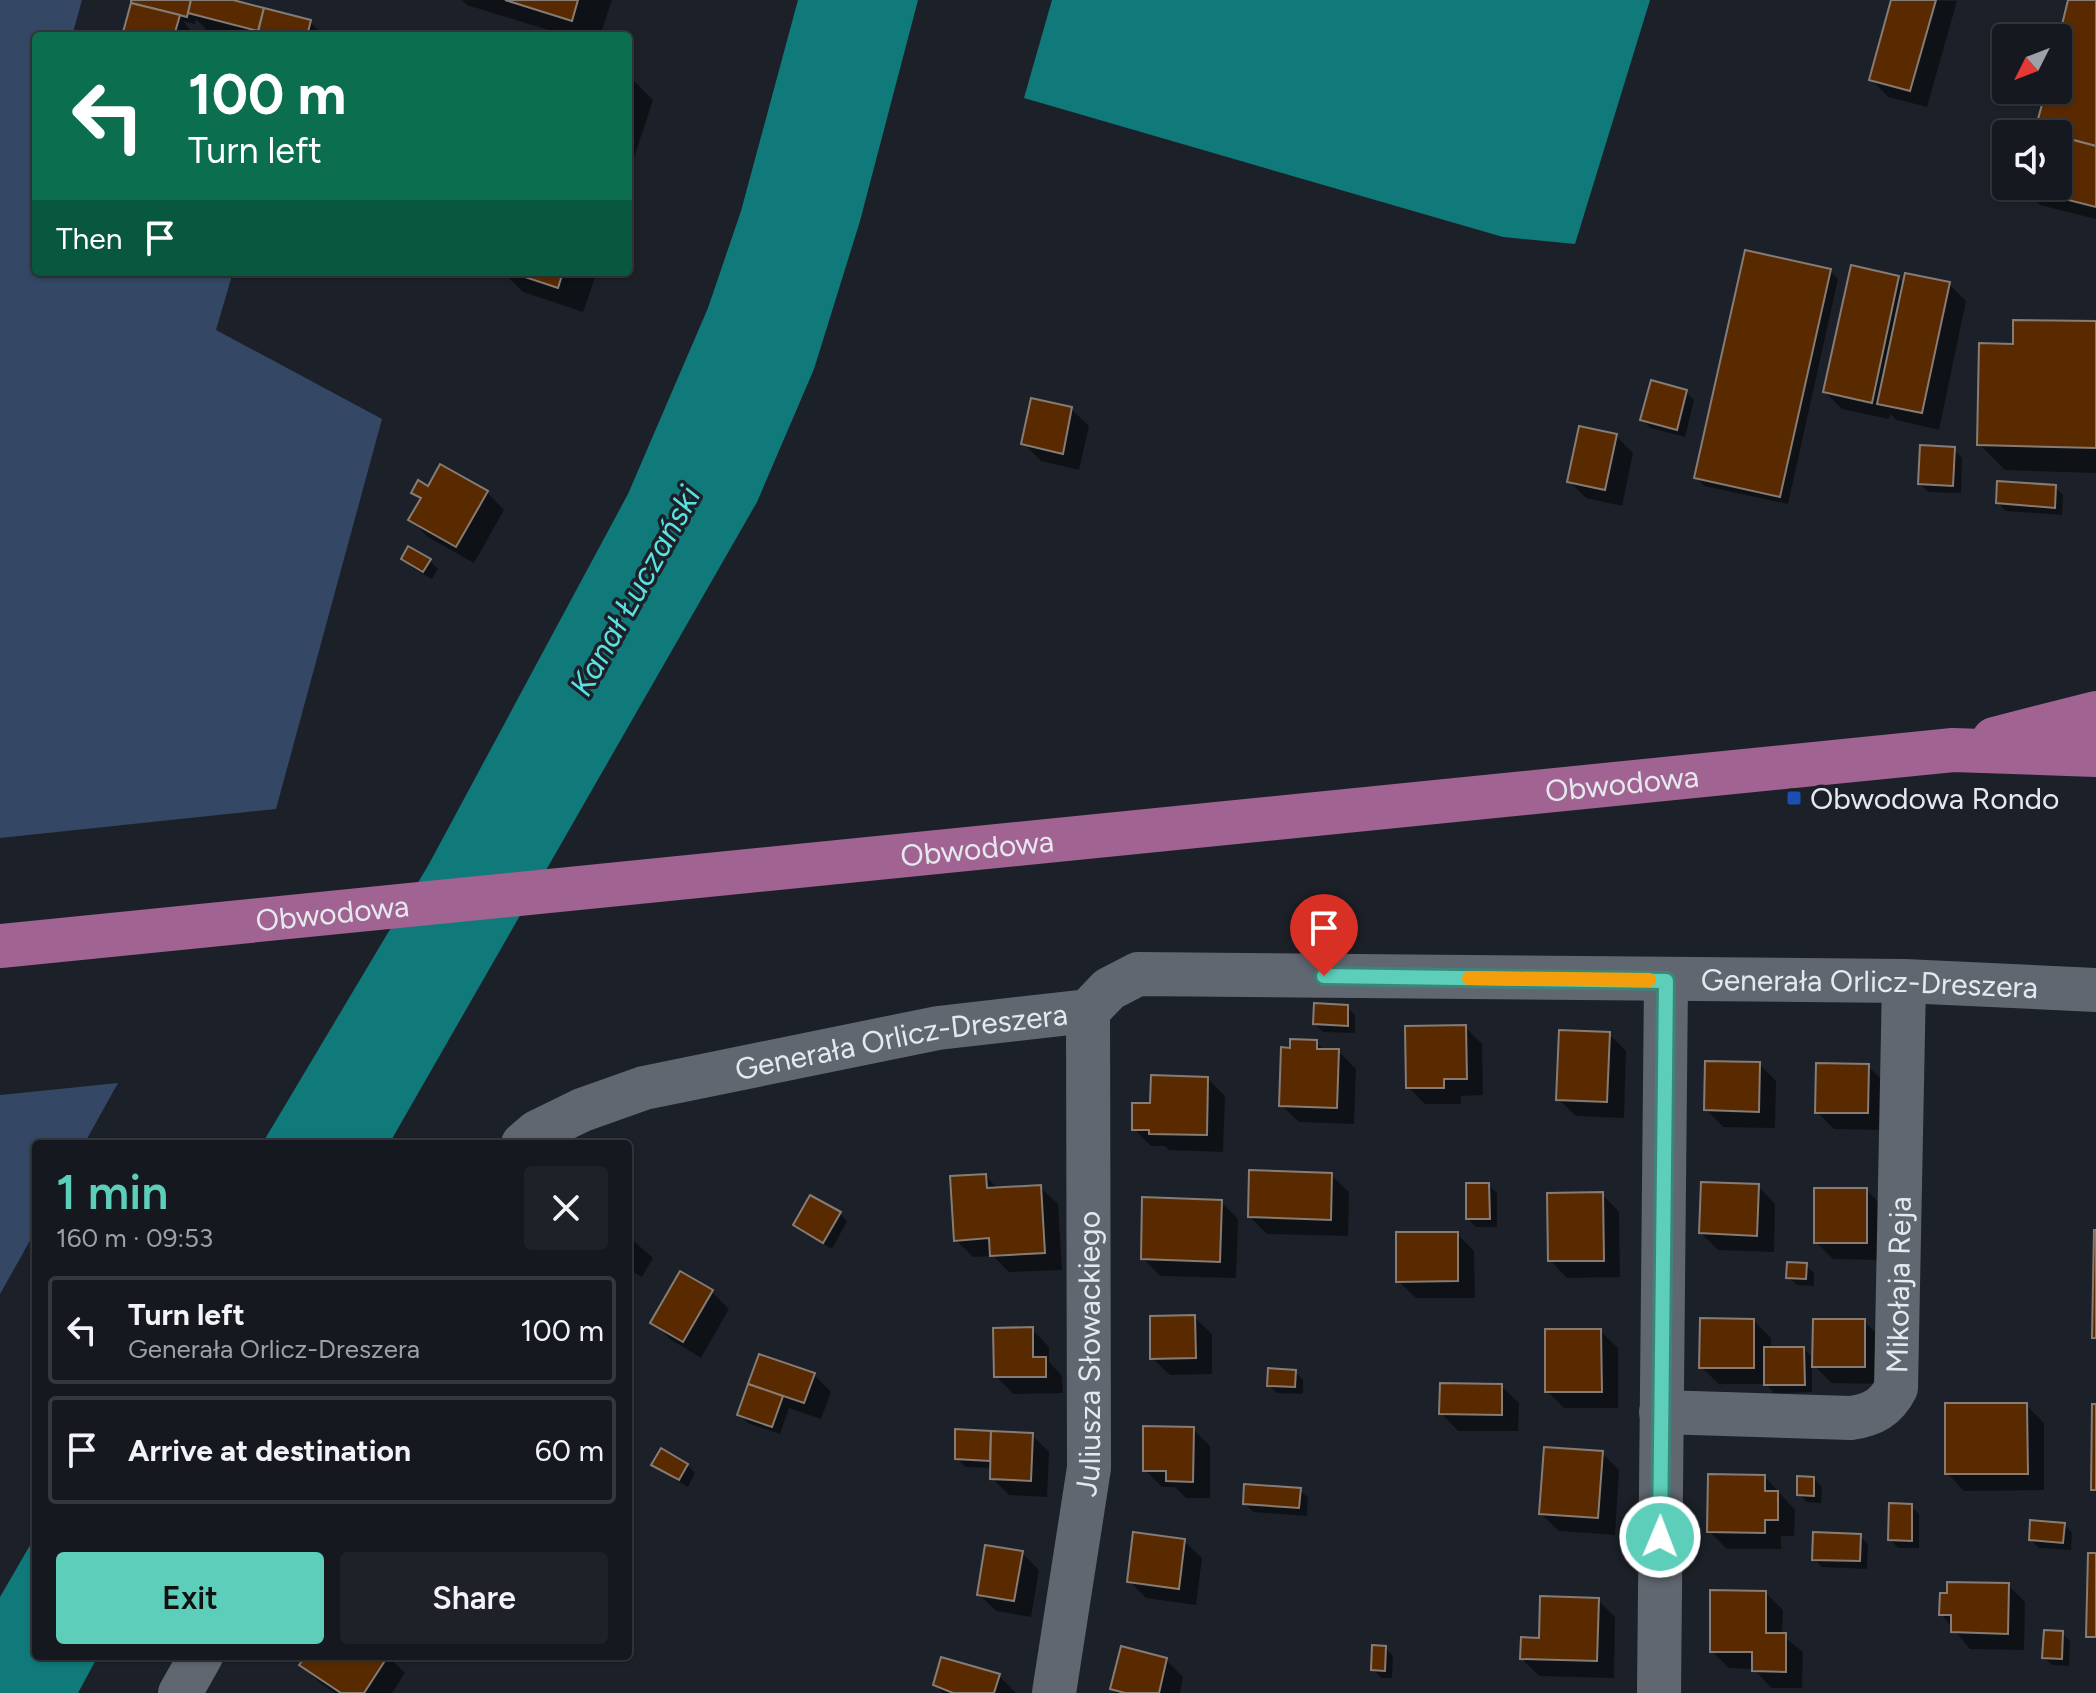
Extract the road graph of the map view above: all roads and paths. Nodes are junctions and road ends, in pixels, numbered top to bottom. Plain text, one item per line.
1 (2096, 713) edge
2 (1953, 750) junction
3 (2096, 755) edge
4 (0, 946) edge
5 (1666, 981) junction
6 (1904, 981) junction
7 (2096, 990) edge
8 (1088, 1011) junction
9 (528, 1140) edge
10 (1661, 1412) junction
11 (1054, 1693) edge
12 (1659, 1693) edge

1 - 2 main road, Obwodowa
2 - 3 main road, Obwodowa
2 - 4 main road, Obwodowa
5 - 6 street, Generała Orlicz-Dreszera
5 - 8 street, Generała Orlicz-Dreszera
5 - 10 street
6 - 7 street, Generała Orlicz-Dreszera
6 - 10 street, Mikołaja Reja
8 - 9 street, Generała Orlicz-Dreszera
8 - 11 street, Juliusza Słowackiego
10 - 12 street

